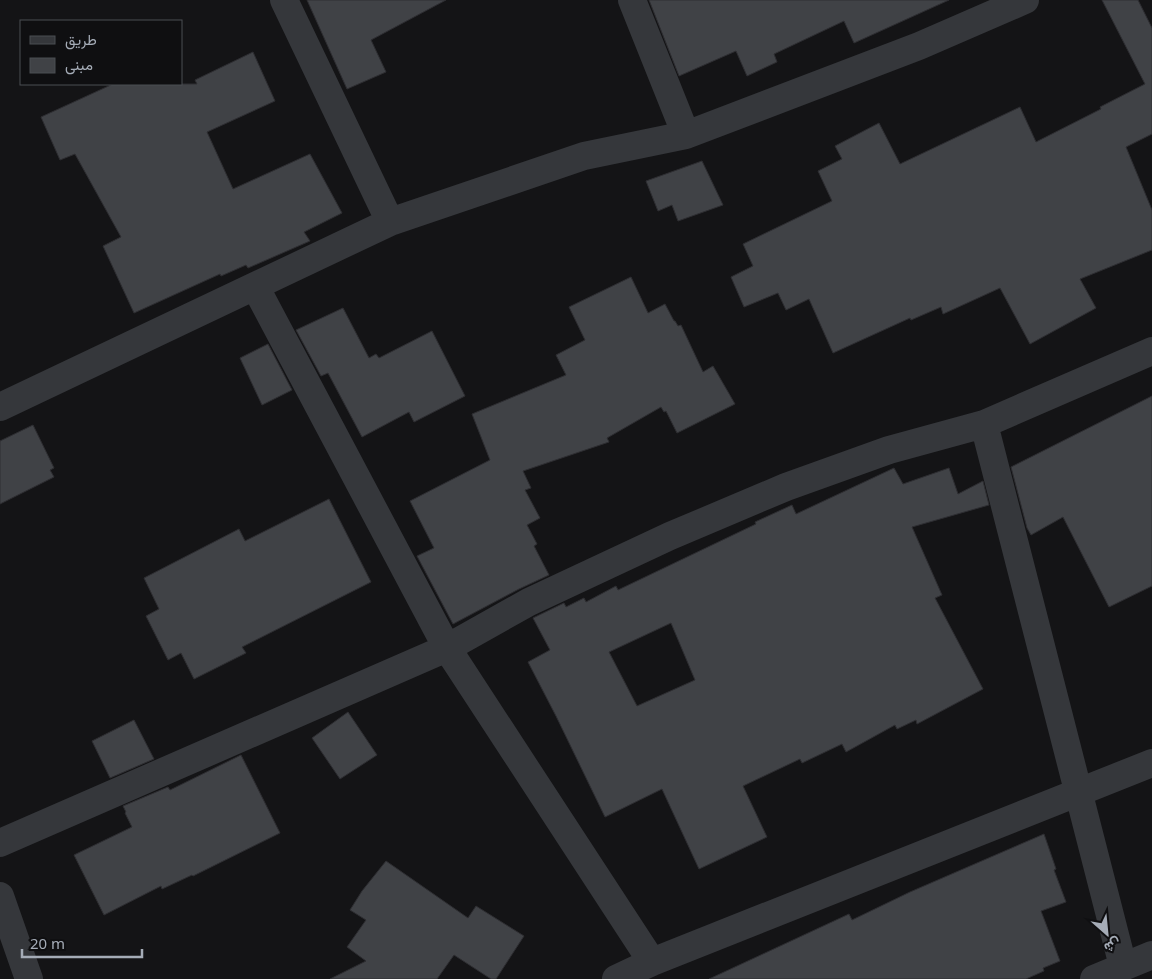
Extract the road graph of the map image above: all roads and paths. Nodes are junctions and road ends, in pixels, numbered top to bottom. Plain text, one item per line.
1 (284, 0) edge
2 (1026, 0) edge
3 (639, 3) edge
4 (686, 135) junction
5 (390, 222) junction
6 (255, 286) junction
7 (1152, 351) edge
8 (0, 407) edge
9 (984, 424) junction
10 (447, 648) junction
11 (1152, 763) edge
12 (1079, 793) junction
13 (0, 842) edge
14 (0, 896) edge
15 (1152, 955) edge
16 (652, 962) junction
17 (1123, 966) junction
18 (29, 979) edge
19 (616, 979) edge
20 (1094, 979) edge

1 - 5 street
2 - 4 street
3 - 4 street
4 - 5 street
5 - 6 street
6 - 8 street
6 - 10 street
7 - 9 street
9 - 10 street
9 - 12 street
10 - 13 street
10 - 16 street
11 - 12 street
12 - 16 street
12 - 17 street
14 - 18 street
15 - 17 street
16 - 19 street
17 - 20 street

